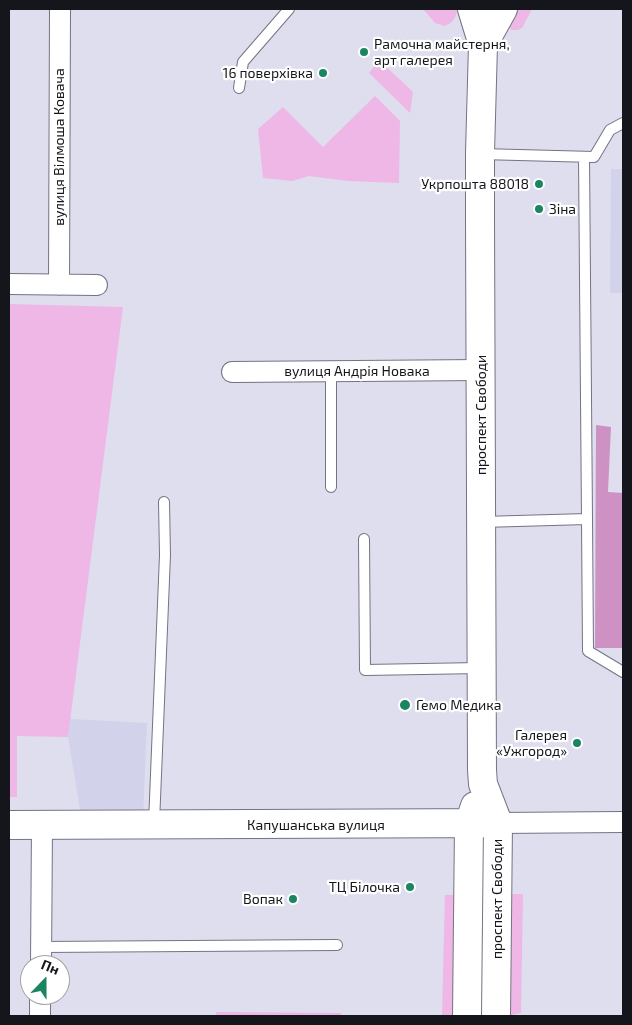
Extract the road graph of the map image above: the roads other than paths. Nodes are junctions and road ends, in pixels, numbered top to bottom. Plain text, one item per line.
1 (60, 9) edge
2 (289, 9) edge
3 (472, 9) edge
4 (503, 9) edge
5 (483, 45) junction
6 (239, 88) dead end
7 (623, 123) edge
8 (480, 154) junction
9 (584, 157) junction
10 (9, 284) edge
11 (59, 285) junction
12 (97, 285) dead end
13 (481, 370) junction
14 (332, 371) junction
15 (232, 372) dead end
16 (332, 488) dead end
17 (164, 502) dead end
18 (587, 519) junction
19 (482, 522) junction
20 (364, 539) dead end
21 (482, 668) junction
22 (623, 672) edge
23 (483, 784) junction
24 (623, 822) edge
25 (498, 823) junction
26 (469, 824) junction
27 (9, 825) edge
28 (42, 825) junction
29 (154, 825) junction
30 (337, 945) dead end
31 (41, 955) edge
32 (68, 955) edge
33 (468, 1016) edge
34 (496, 1016) edge

1 - 11 street, вулиця Вілмоша Ковача
2 - 6 lane
3 - 5 main road, проспект Свободи
4 - 5 main road, проспект Свободи
5 - 8 main road, проспект Свободи
7 - 9 lane
8 - 9 lane
8 - 13 main road, проспект Свободи
9 - 18 lane
10 - 11 street
11 - 12 street
13 - 14 street, вулиця Андрія Новака
13 - 19 main road, проспект Свободи
14 - 15 street, вулиця Андрія Новака
14 - 16 lane
17 - 29 lane
18 - 19 lane
18 - 22 lane
19 - 21 main road, проспект Свободи
20 - 21 lane
21 - 23 main road, проспект Свободи
23 - 25 main road, проспект Свободи
23 - 26 main road, проспект Свободи
24 - 25 street, Капушанська вулиця
25 - 26 main road, Капушанська вулиця
25 - 34 main road, проспект Свободи
26 - 29 main road, Капушанська вулиця
26 - 33 main road, проспект Свободи
27 - 28 main road, Капушанська вулиця
28 - 29 main road, Капушанська вулиця
28 - 31 street
30 - 32 lane

